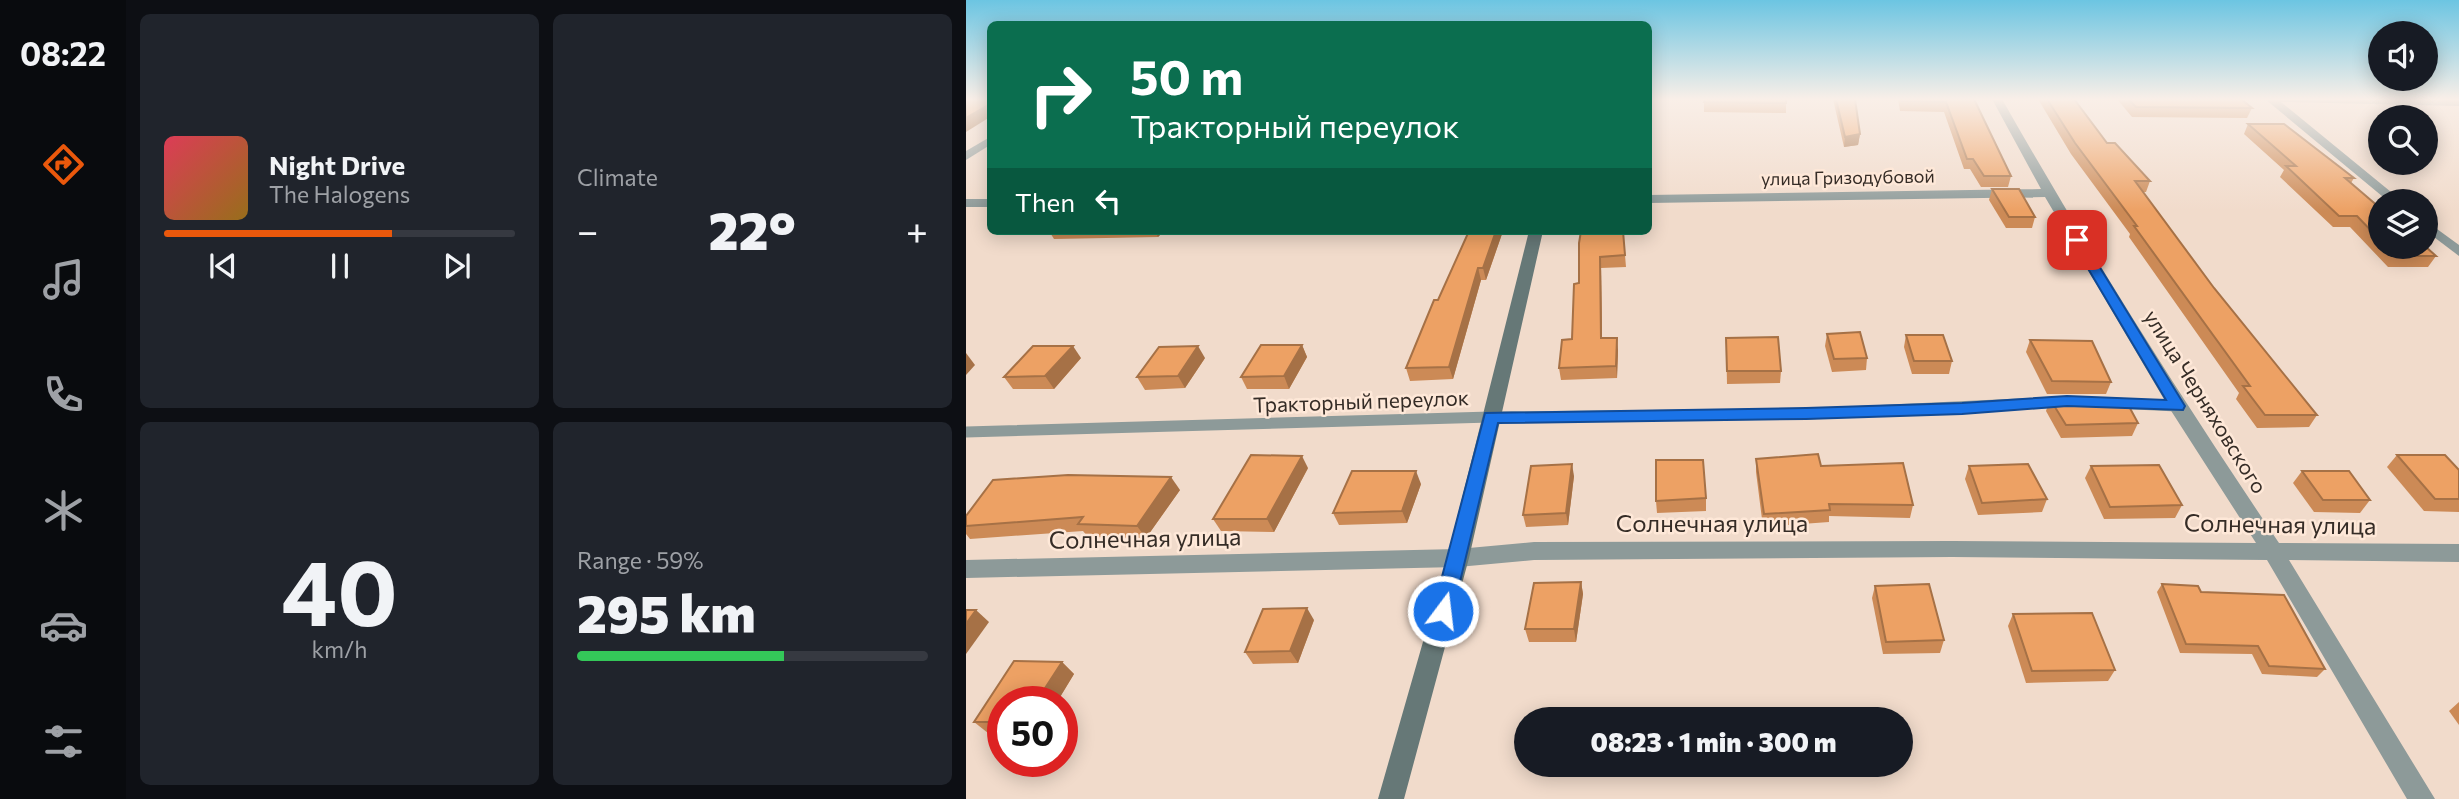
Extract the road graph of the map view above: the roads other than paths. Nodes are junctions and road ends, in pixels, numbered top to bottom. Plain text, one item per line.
1 (2018, 136) edge
2 (2316, 136) edge
3 (987, 142) edge
4 (966, 156) edge
5 (2381, 189) edge
6 (2049, 193) junction
7 (1652, 199) edge
8 (966, 203) edge
9 (987, 203) edge
10 (1534, 235) edge
11 (2438, 235) edge
12 (2459, 252) edge
13 (2081, 402) edge
14 (2095, 402) edge
15 (2177, 406) junction
16 (1491, 417) junction
17 (966, 432) edge
18 (2272, 550) junction
19 (2459, 553) edge
20 (1458, 558) junction
21 (966, 569) edge
22 (1391, 799) edge
23 (2422, 799) edge

1 - 6 street, улица Черняховского
2 - 5 street
3 - 4 street
6 - 7 street, улица Гризодубовой
6 - 15 street, улица Черняховского
8 - 9 street
10 - 16 main road
11 - 12 street
13 - 16 lane, Тракторный переулок
14 - 15 lane
15 - 18 street, улица Черняховского
16 - 17 lane, Тракторный переулок
16 - 20 main road
18 - 19 street, Солнечная улица
18 - 20 street, Солнечная улица
18 - 23 street, улица Черняховского
20 - 21 street, Солнечная улица
20 - 22 main road

